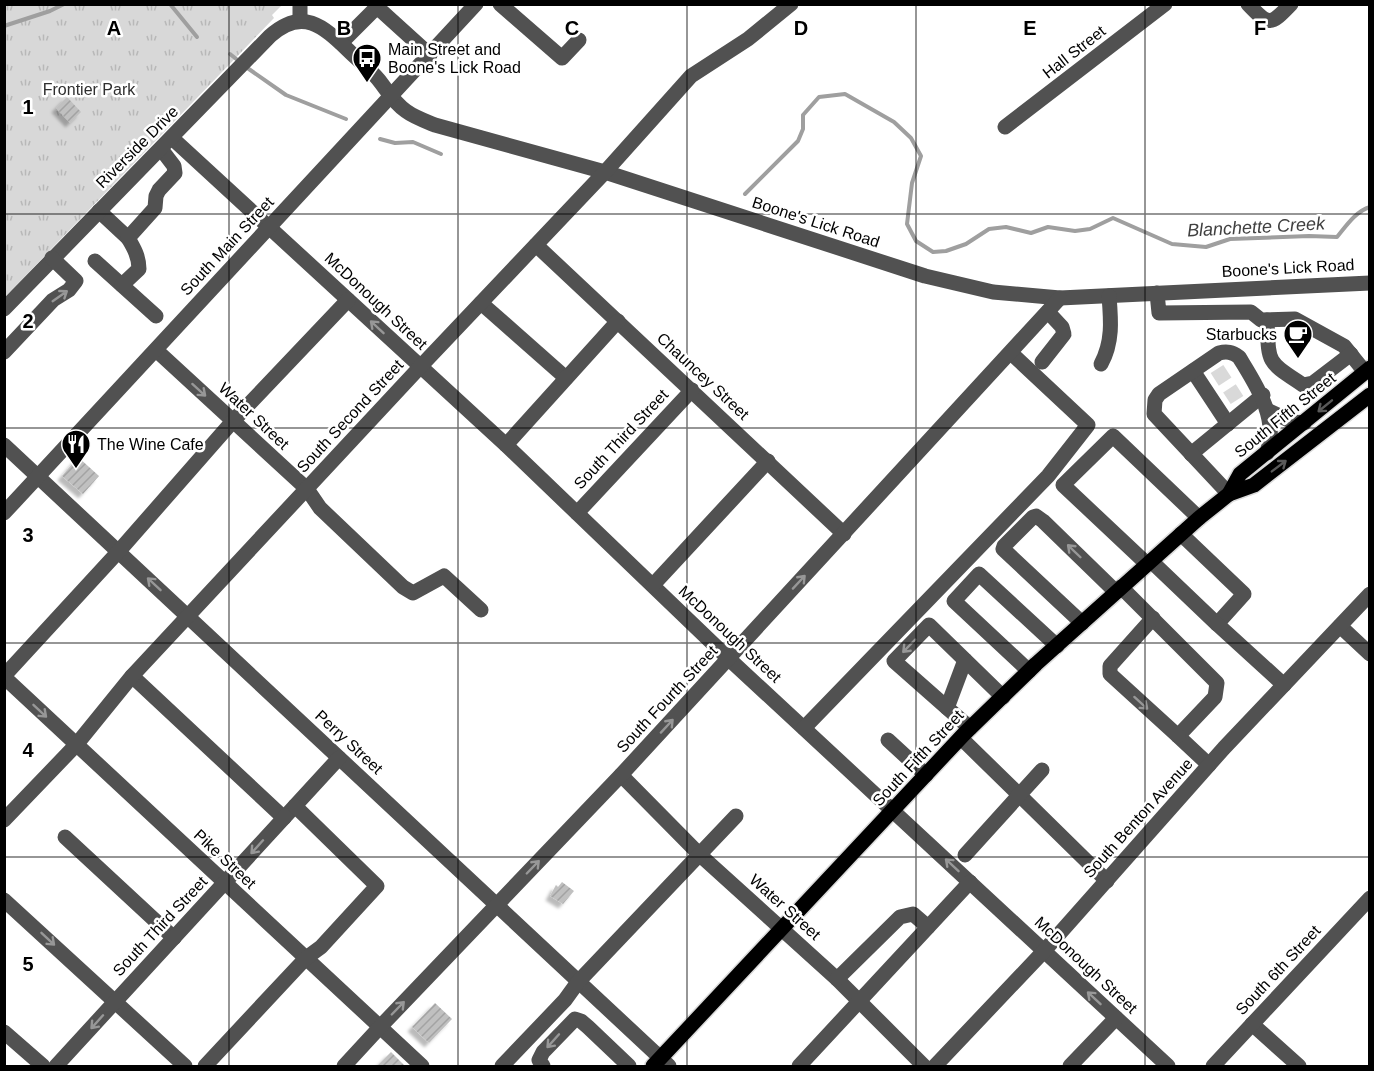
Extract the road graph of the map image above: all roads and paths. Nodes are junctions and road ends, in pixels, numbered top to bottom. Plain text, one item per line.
1 (300, 4) edge
2 (476, 4) edge
3 (500, 4) edge
4 (791, 4) edge
5 (1165, 4) edge
6 (1248, 4) edge
7 (1291, 4) edge
8 (300, 21) junction
9 (579, 40) dead end
10 (341, 44) junction
11 (430, 55) junction
12 (391, 96) junction
13 (1005, 127) dead end
14 (167, 143) junction
15 (605, 172) junction
16 (99, 211) junction
17 (268, 227) junction
18 (128, 238) junction
19 (536, 245) junction
20 (52, 258) junction
21 (95, 261) dead end
22 (1370, 283) edge
23 (122, 285) junction
24 (1250, 288) junction
25 (1156, 293) junction
26 (1109, 296) junction
27 (1060, 298) junction
28 (348, 300) junction
29 (481, 303) junction
30 (4, 309) edge
31 (1048, 312) junction
32 (1251, 312) junction
33 (156, 316) dead end
34 (1267, 320) junction
35 (618, 321) junction
36 (156, 350) junction
37 (4, 352) edge
38 (1011, 352) junction
39 (1351, 354) junction
40 (1042, 362) dead end
41 (1101, 364) dead end
42 (420, 367) junction
43 (1367, 370) edge
44 (1193, 371) junction
45 (566, 378) junction
46 (692, 390) junction
47 (1370, 395) edge
48 (1265, 403) junction
49 (233, 421) junction
50 (1304, 423) junction
51 (1228, 424) junction
52 (4, 445) edge
53 (506, 445) junction
54 (1267, 453) junction
55 (1191, 454) junction
56 (768, 461) junction
57 (1050, 474) junction
58 (38, 477) junction
59 (1063, 485) junction
60 (307, 489) junction
61 (1229, 494) junction
62 (4, 513) edge
63 (577, 513) junction
64 (1199, 518) junction
65 (844, 534) junction
66 (1181, 534) junction
67 (119, 551) junction
68 (1149, 562) junction
69 (653, 585) junction
70 (1119, 590) junction
71 (1370, 594) edge
72 (481, 610) dead end
73 (188, 616) junction
74 (1153, 618) junction
75 (1082, 623) junction
76 (1216, 624) junction
77 (1340, 626) junction
78 (1057, 646) junction
79 (1370, 654) edge
80 (729, 658) junction
81 (965, 660) junction
82 (1029, 671) junction
83 (4, 676) edge
84 (132, 676) junction
85 (1284, 686) junction
86 (1003, 697) junction
87 (947, 708) junction
88 (804, 728) junction
89 (965, 733) junction
90 (1178, 736) junction
91 (888, 740) dead end
92 (76, 745) junction
93 (339, 758) junction
94 (1209, 765) junction
95 (1042, 770) dead end
96 (621, 775) junction
97 (926, 776) junction
98 (1020, 796) junction
99 (295, 806) junction
100 (894, 810) junction
101 (736, 816) dead end
102 (284, 818) junction
103 (4, 820) edge
104 (65, 837) dead end
105 (700, 855) junction
106 (965, 855) dead end
107 (1107, 880) junction
108 (225, 882) junction
109 (970, 882) junction
110 (1370, 898) edge
111 (4, 900) edge
112 (496, 905) junction
113 (928, 927) junction
114 (782, 928) junction
115 (174, 938) junction
116 (1044, 951) junction
117 (306, 958) junction
118 (837, 979) junction
119 (579, 982) junction
120 (859, 1001) junction
121 (115, 1002) junction
122 (601, 1003) junction
123 (1116, 1018) junction
124 (578, 1020) junction
125 (1252, 1024) junction
126 (380, 1027) junction
127 (4, 1032) edge
128 (661, 1064) edge
129 (43, 1066) edge
130 (56, 1066) edge
131 (186, 1066) edge
132 (205, 1066) edge
133 (344, 1066) edge
134 (422, 1066) edge
135 (502, 1066) edge
136 (543, 1066) edge
137 (629, 1066) edge
138 (799, 1066) edge
139 (924, 1066) edge
140 (935, 1066) edge
141 (1070, 1066) edge
142 (1168, 1066) edge
143 (1213, 1066) edge
144 (1299, 1066) edge

1 - 8 street
2 - 11 street, South Main Street
3 - 9 street
4 - 15 street, South Second Street
5 - 13 street, Hall Street
6 - 7 street
8 - 10 street, Boone's Lick Road
8 - 14 street, Riverside Drive
10 - 11 street
10 - 12 street, Boone's Lick Road
11 - 12 street, South Main Street
12 - 15 street, Boone's Lick Road
12 - 17 street, South Main Street
14 - 16 street, Riverside Drive
14 - 17 street, McDonough Street
14 - 18 street
15 - 19 street, South Second Street
15 - 27 street, Boone's Lick Road
16 - 18 street
16 - 20 street, Riverside Drive
17 - 28 street, McDonough Street
17 - 36 street, South Main Street
18 - 23 street
19 - 29 street, South Second Street
19 - 35 street, Chauncey Street
20 - 30 street, Riverside Drive
37 -> 20 street
21 - 23 street
22 - 24 street, Boone's Lick Road
23 - 33 street
24 - 25 street, Boone's Lick Road
24 - 32 street
25 - 26 street, Boone's Lick Road
25 - 32 street
26 - 27 street, Boone's Lick Road
26 - 41 street
27 - 31 street, South Fourth Street
42 -> 28 street, McDonough Street
28 - 49 street
29 - 42 street, South Second Street
29 - 45 street
31 - 38 street, South Fourth Street
31 - 40 street
32 - 34 street
34 - 39 street
34 - 39 street
35 - 45 street
35 - 46 street, Chauncey Street
36 -> 49 street, Water Street
36 - 58 street, South Main Street
38 - 57 street
38 - 65 street, South Fourth Street
39 - 43 street
42 - 53 street, McDonough Street
42 - 60 street, South Second Street
43 -> 50 main road, South Fifth Street
44 - 48 street
44 - 51 street
44 - 55 street
45 - 53 street
46 - 56 street, Chauncey Street
46 - 63 street, South Third Street
61 -> 47 main road, South Fifth Street
48 - 50 street
48 - 51 street
48 - 54 street
49 - 60 street, Water Street
49 - 67 street
50 - 54 main road, South Fifth Street
51 - 55 street
52 - 58 street, Perry Street
53 - 63 street, McDonough Street
54 - 61 main road, South Fifth Street
55 - 61 street
56 - 65 street, Chauncey Street
56 - 69 street
57 - 59 street
57 - 88 street
58 - 62 street, South Main Street
58 - 67 street, Perry Street
59 - 64 street
59 - 68 street
60 - 72 street, Water Street
60 - 73 street, South Second Street
61 - 64 main road, South Fifth Street
63 - 69 street, McDonough Street
64 - 66 main road, South Fifth Street
80 -> 65 street, South Fourth Street
66 - 68 main road, South Fifth Street
66 - 76 street
73 -> 67 street, Perry Street
67 - 83 street
68 - 70 main road, South Fifth Street
68 - 76 street
69 - 80 street, McDonough Street
70 - 74 street
70 - 75 main road, South Fifth Street
70 -> 75 street
71 - 77 street, South Benton Avenue
73 - 84 street, South Second Street
73 - 93 street, Perry Street
74 - 90 street
74 -> 90 street
75 - 78 main road, South Fifth Street
76 - 85 street
77 - 79 street
77 - 85 street, South Benton Avenue
78 - 82 main road, South Fifth Street
78 - 82 street
80 - 88 street, McDonough Street
96 -> 80 street, South Fourth Street
81 - 86 street
81 - 87 street
81 -> 87 street
82 - 86 main road, South Fifth Street
83 -> 92 street, Pike Street
84 - 92 street, South Second Street
84 - 102 street
85 - 94 street, South Benton Avenue
86 - 89 main road, South Fifth Street
87 - 89 street
88 - 100 street, McDonough Street
89 - 97 main road, South Fifth Street
89 - 98 street
90 - 94 street
91 - 97 street
92 - 103 street, South Second Street
92 - 108 street, Pike Street
93 - 99 street, South Third Street
93 - 112 street, Perry Street
94 - 107 street, South Benton Avenue
95 - 98 street
96 - 105 street, Water Street
112 -> 96 street, South Fourth Street
97 - 100 main road, South Fifth Street
98 - 106 street
98 - 107 street
99 - 102 street, South Third Street
99 - 117 street
109 -> 100 street, McDonough Street
100 - 114 main road, South Fifth Street
101 - 105 street
102 -> 108 street, South Third Street
104 - 115 street
105 - 114 street, Water Street
105 - 119 street
107 - 116 street, South Benton Avenue
108 - 115 street, South Third Street
108 - 117 street, Pike Street
109 - 113 street
109 - 116 street, McDonough Street
110 - 125 street, South 6th Street
111 -> 121 street
112 - 119 street, Perry Street
126 -> 112 street, South Fourth Street
113 - 118 street
113 - 120 street
114 - 118 street, Water Street
114 - 128 main road, South Fifth Street
115 - 121 street, South Third Street
123 -> 116 street, McDonough Street
116 - 140 street, South Benton Avenue
117 - 126 street, Pike Street
117 - 132 street
118 - 120 street, Water Street
119 - 122 street, Perry Street
119 - 135 street
120 - 138 street
120 - 139 street, Water Street
121 -> 130 street, South Third Street
121 - 131 street
122 - 124 street
122 - 128 street, Perry Street
123 - 141 street
123 - 142 street, McDonough Street
124 -> 136 street
124 - 137 street
125 - 143 street, South 6th Street
125 - 144 street
126 - 133 street, South Fourth Street
126 - 134 street, Pike Street
127 - 129 street

